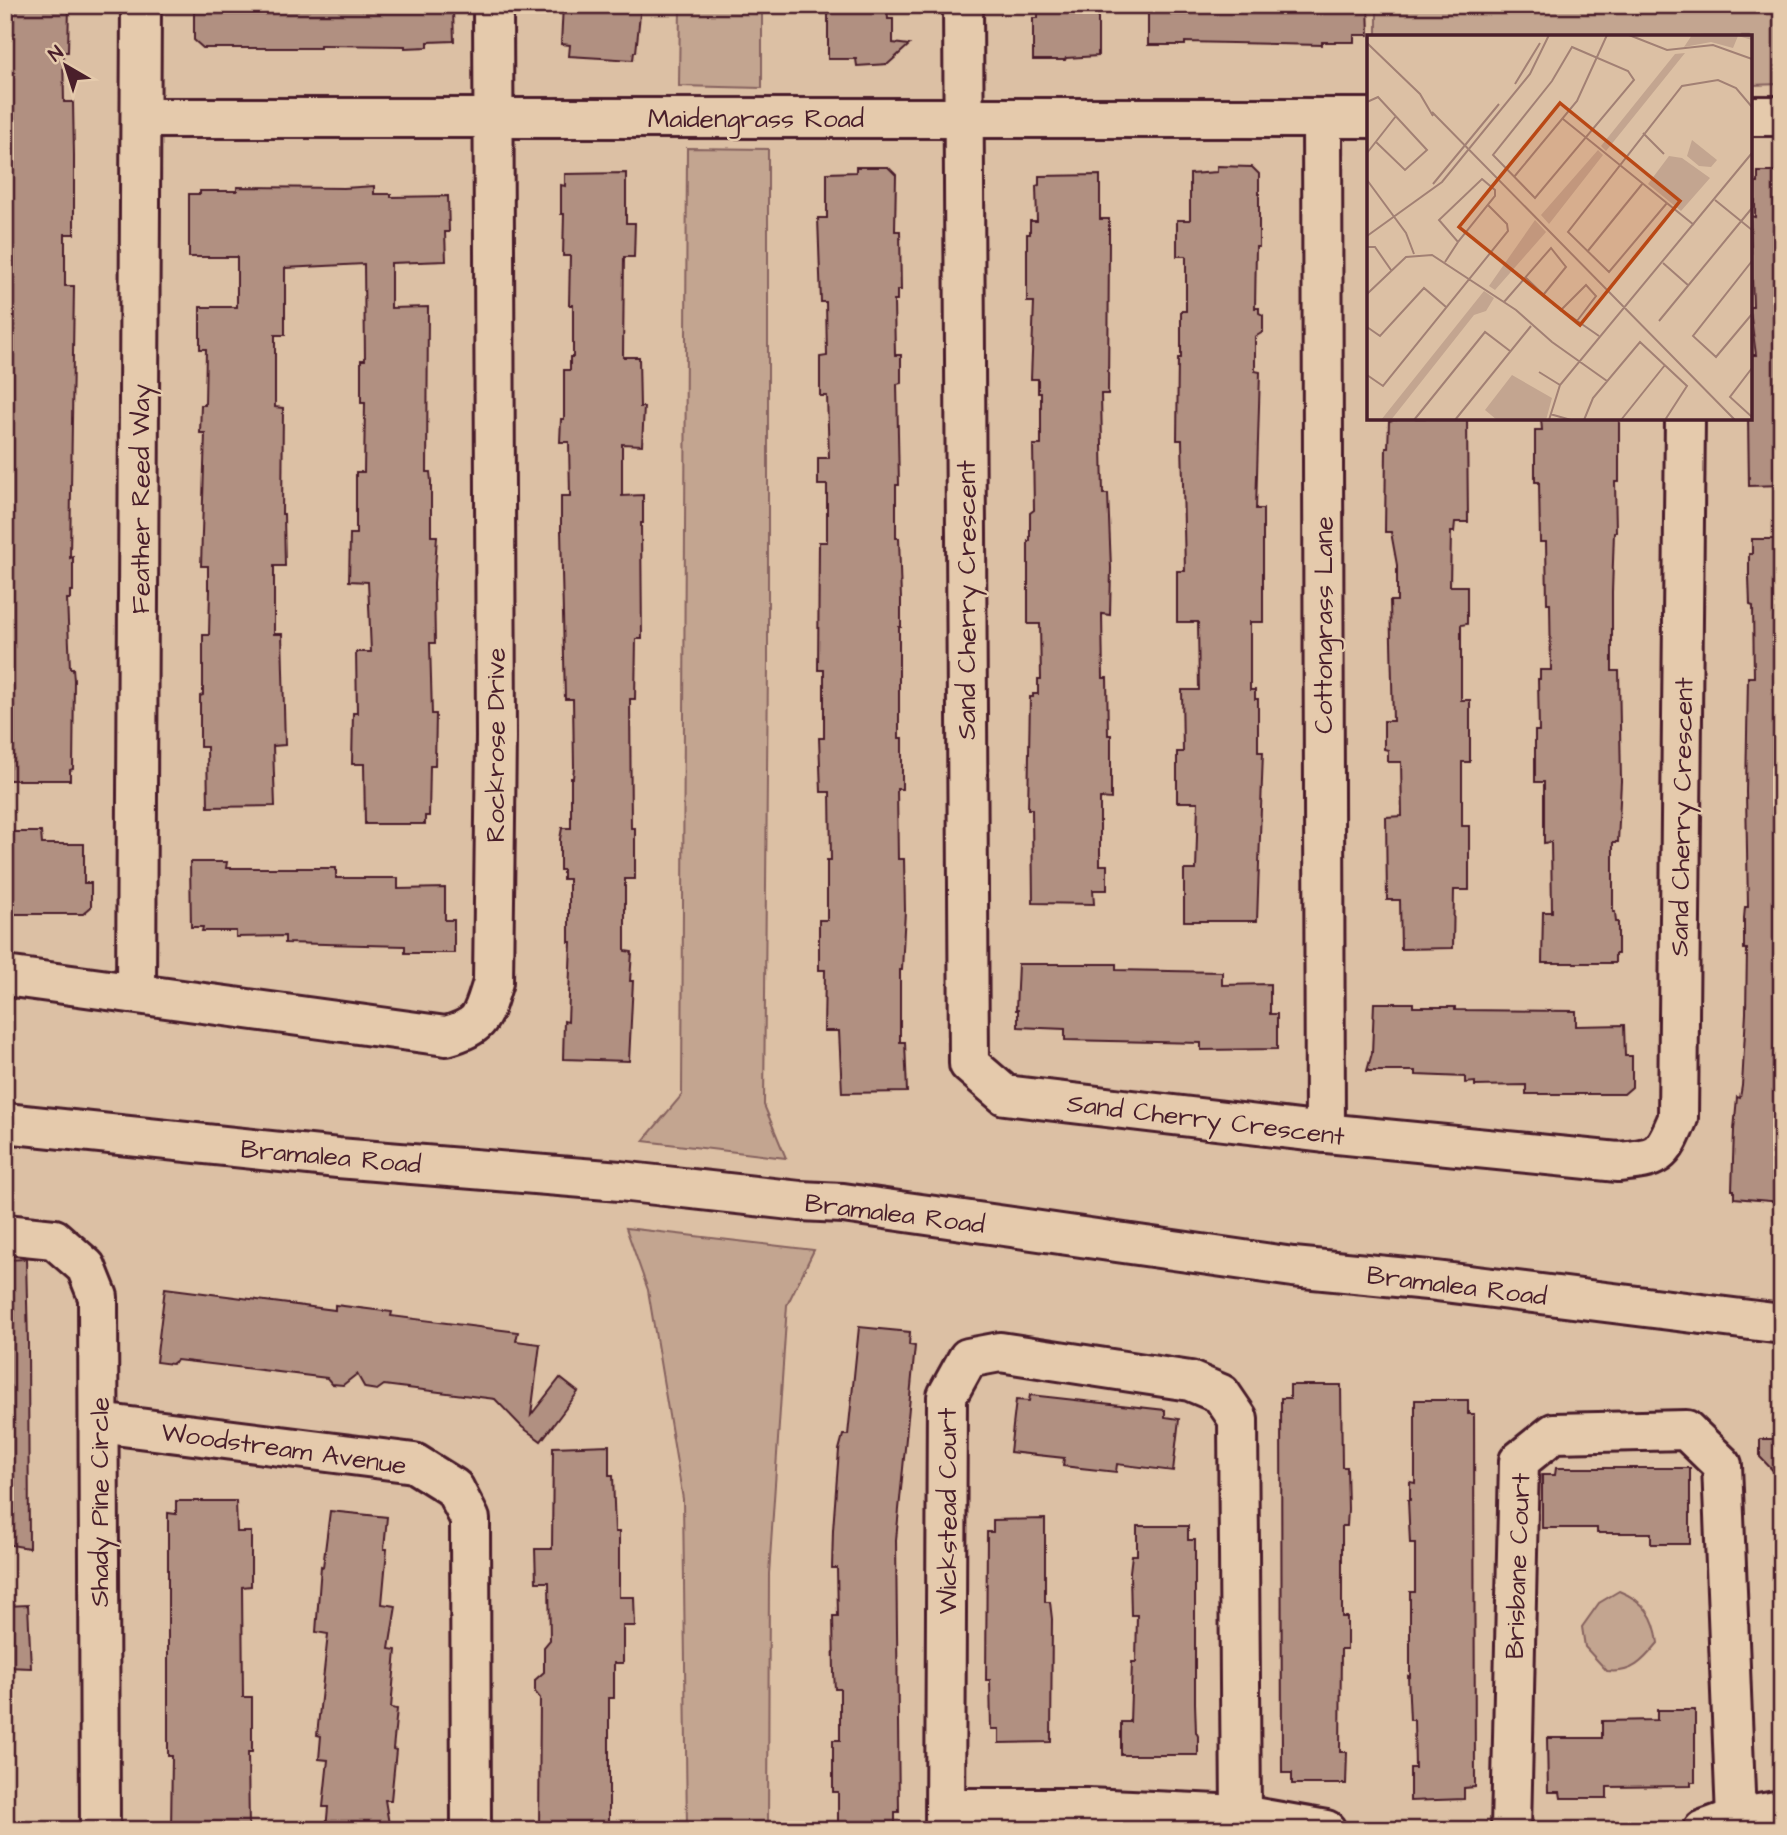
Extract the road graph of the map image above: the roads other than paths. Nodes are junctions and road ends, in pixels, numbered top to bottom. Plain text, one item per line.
1 (141, 5) edge
2 (493, 5) edge
3 (963, 5) edge
4 (1752, 116) edge
5 (1782, 116) edge
6 (492, 117) junction
7 (142, 118) junction
8 (963, 118) junction
9 (1322, 118) junction
10 (1367, 118) edge
11 (1685, 420) edge
12 (5, 976) edge
13 (136, 992) junction
14 (5, 1123) edge
15 (1325, 1133) junction
16 (5, 1234) edge
17 (1782, 1324) edge
18 (99, 1423) junction
19 (1782, 1810) edge
20 (1241, 1815) junction
21 (945, 1819) edge
22 (1720, 1824) edge
23 (100, 1830) edge
24 (471, 1830) edge
25 (1326, 1830) edge
26 (1511, 1830) edge

1 - 7 street, Feather Reed Way
2 - 6 street, Rockrose Drive
3 - 8 street, Sand Cherry Crescent
4 - 5 street
6 - 7 street, Maidengrass Road
6 - 8 street, Maidengrass Road
6 - 13 street, Rockrose Drive
7 - 13 street, Feather Reed Way
8 - 9 street, Maidengrass Road
8 - 15 street, Sand Cherry Crescent
9 - 10 street, Maidengrass Road
9 - 15 street, Cottongrass Lane
11 - 15 street, Sand Cherry Crescent
12 - 13 street, Rockrose Drive
14 - 17 street, Bramalea Road
16 - 18 street, Shady Pine Circle
18 - 23 street, Shady Pine Circle
18 - 24 street, Woodstream Avenue
19 - 22 street, Brisbane Court
20 - 21 street, Wickstead Court
20 - 21 street, Wickstead Court
20 - 25 street, Wickstead Court
22 - 26 street, Brisbane Court

